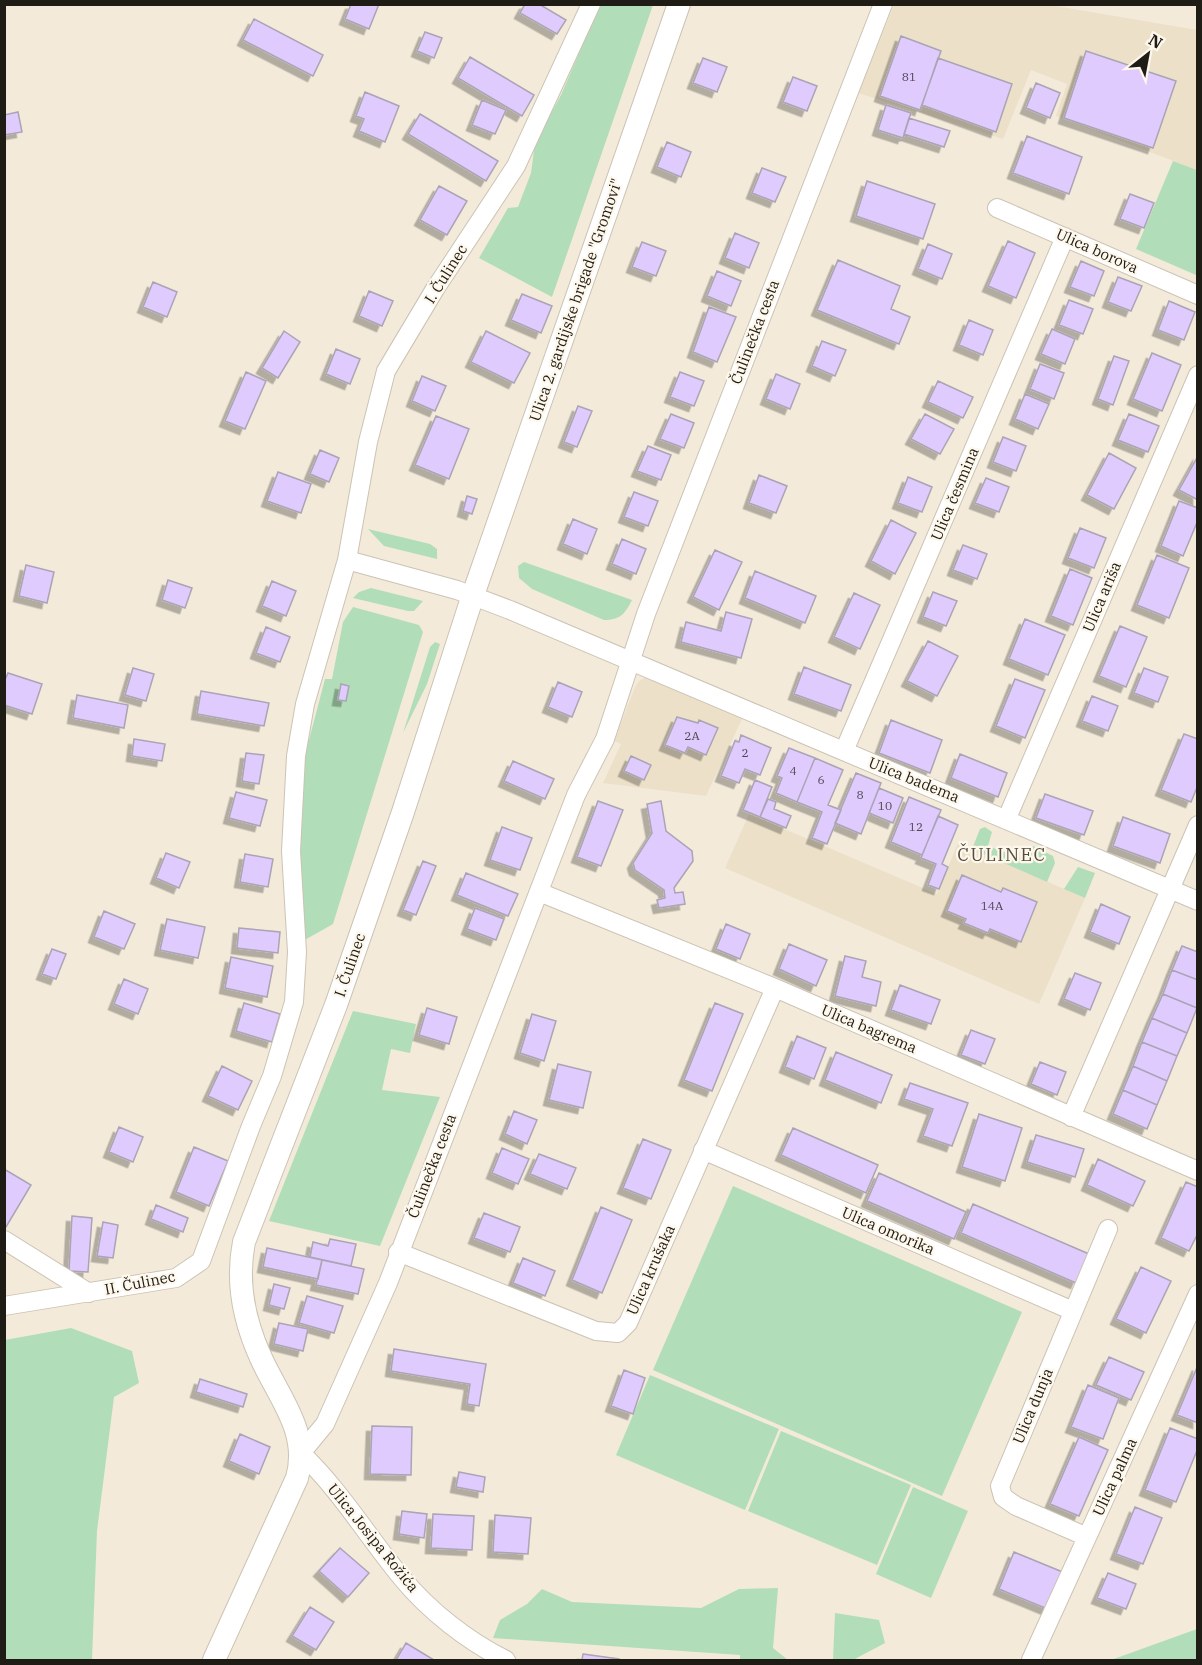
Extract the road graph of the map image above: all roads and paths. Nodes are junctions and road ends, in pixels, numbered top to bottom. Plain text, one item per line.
1 (591, 4) edge
2 (679, 4) edge
3 (883, 4) edge
4 (997, 208) dead end
5 (1065, 237) junction
6 (1197, 295) edge
7 (1197, 375) edge
8 (347, 560) junction
9 (473, 595) junction
10 (629, 661) junction
11 (844, 751) junction
12 (1007, 818) junction
13 (1197, 825) edge
14 (1170, 889) junction
15 (539, 892) junction
16 (1197, 901) edge
17 (775, 988) junction
18 (1071, 1117) junction
19 (703, 1150) junction
20 (1197, 1171) edge
21 (1108, 1229) dead end
22 (4, 1240) edge
23 (398, 1252) junction
24 (191, 1271) joint
25 (89, 1293) junction
26 (1197, 1294) edge
27 (4, 1306) edge
28 (1073, 1311) junction
29 (1190, 1333) edge
30 (301, 1453) junction
31 (1087, 1538) junction
32 (484, 1656) edge
33 (214, 1660) edge
34 (506, 1660) edge
35 (1031, 1660) edge

1 - 8 street, I. Čulinec
2 - 9 street, Ulica 2. gardijske brigade "Gromovi"
3 - 10 street, Čulinečka cesta
4 - 5 street, Ulica borova
5 - 6 street, Ulica borova
5 - 11 street, Ulica česmina
7 - 12 street, Ulica ariša
8 - 9 street
8 - 24 street, I. Čulinec
9 - 10 street
9 - 30 street, I. Čulinec
10 - 11 street, Ulica badema
10 - 15 street, Čulinečka cesta
11 - 12 street, Ulica badema
12 - 14 street, Ulica badema
13 - 14 street
14 - 16 street, Ulica badema
14 - 18 street
15 - 17 street, Ulica bagrema
15 - 23 street, Čulinečka cesta
17 - 18 street, Ulica bagrema
17 - 19 street, Ulica krušaka
18 - 20 street, Ulica bagrema
19 - 23 street, Ulica krušaka
19 - 28 street, Ulica omorika
21 - 28 street, Ulica dunja
22 - 25 street, II. Čulinec
23 - 30 street, Čulinečka cesta
24 - 25 street, II. Čulinec
25 - 27 street, II. Čulinec
26 - 29 street, Ulica palma
28 - 31 street, Ulica dunja
29 - 31 street, Ulica palma
30 - 32 street, Ulica Josipa Rožića
30 - 33 street, Čulinečka cesta
31 - 35 street, Ulica palma
32 - 34 street, Ulica Josipa Rožića

